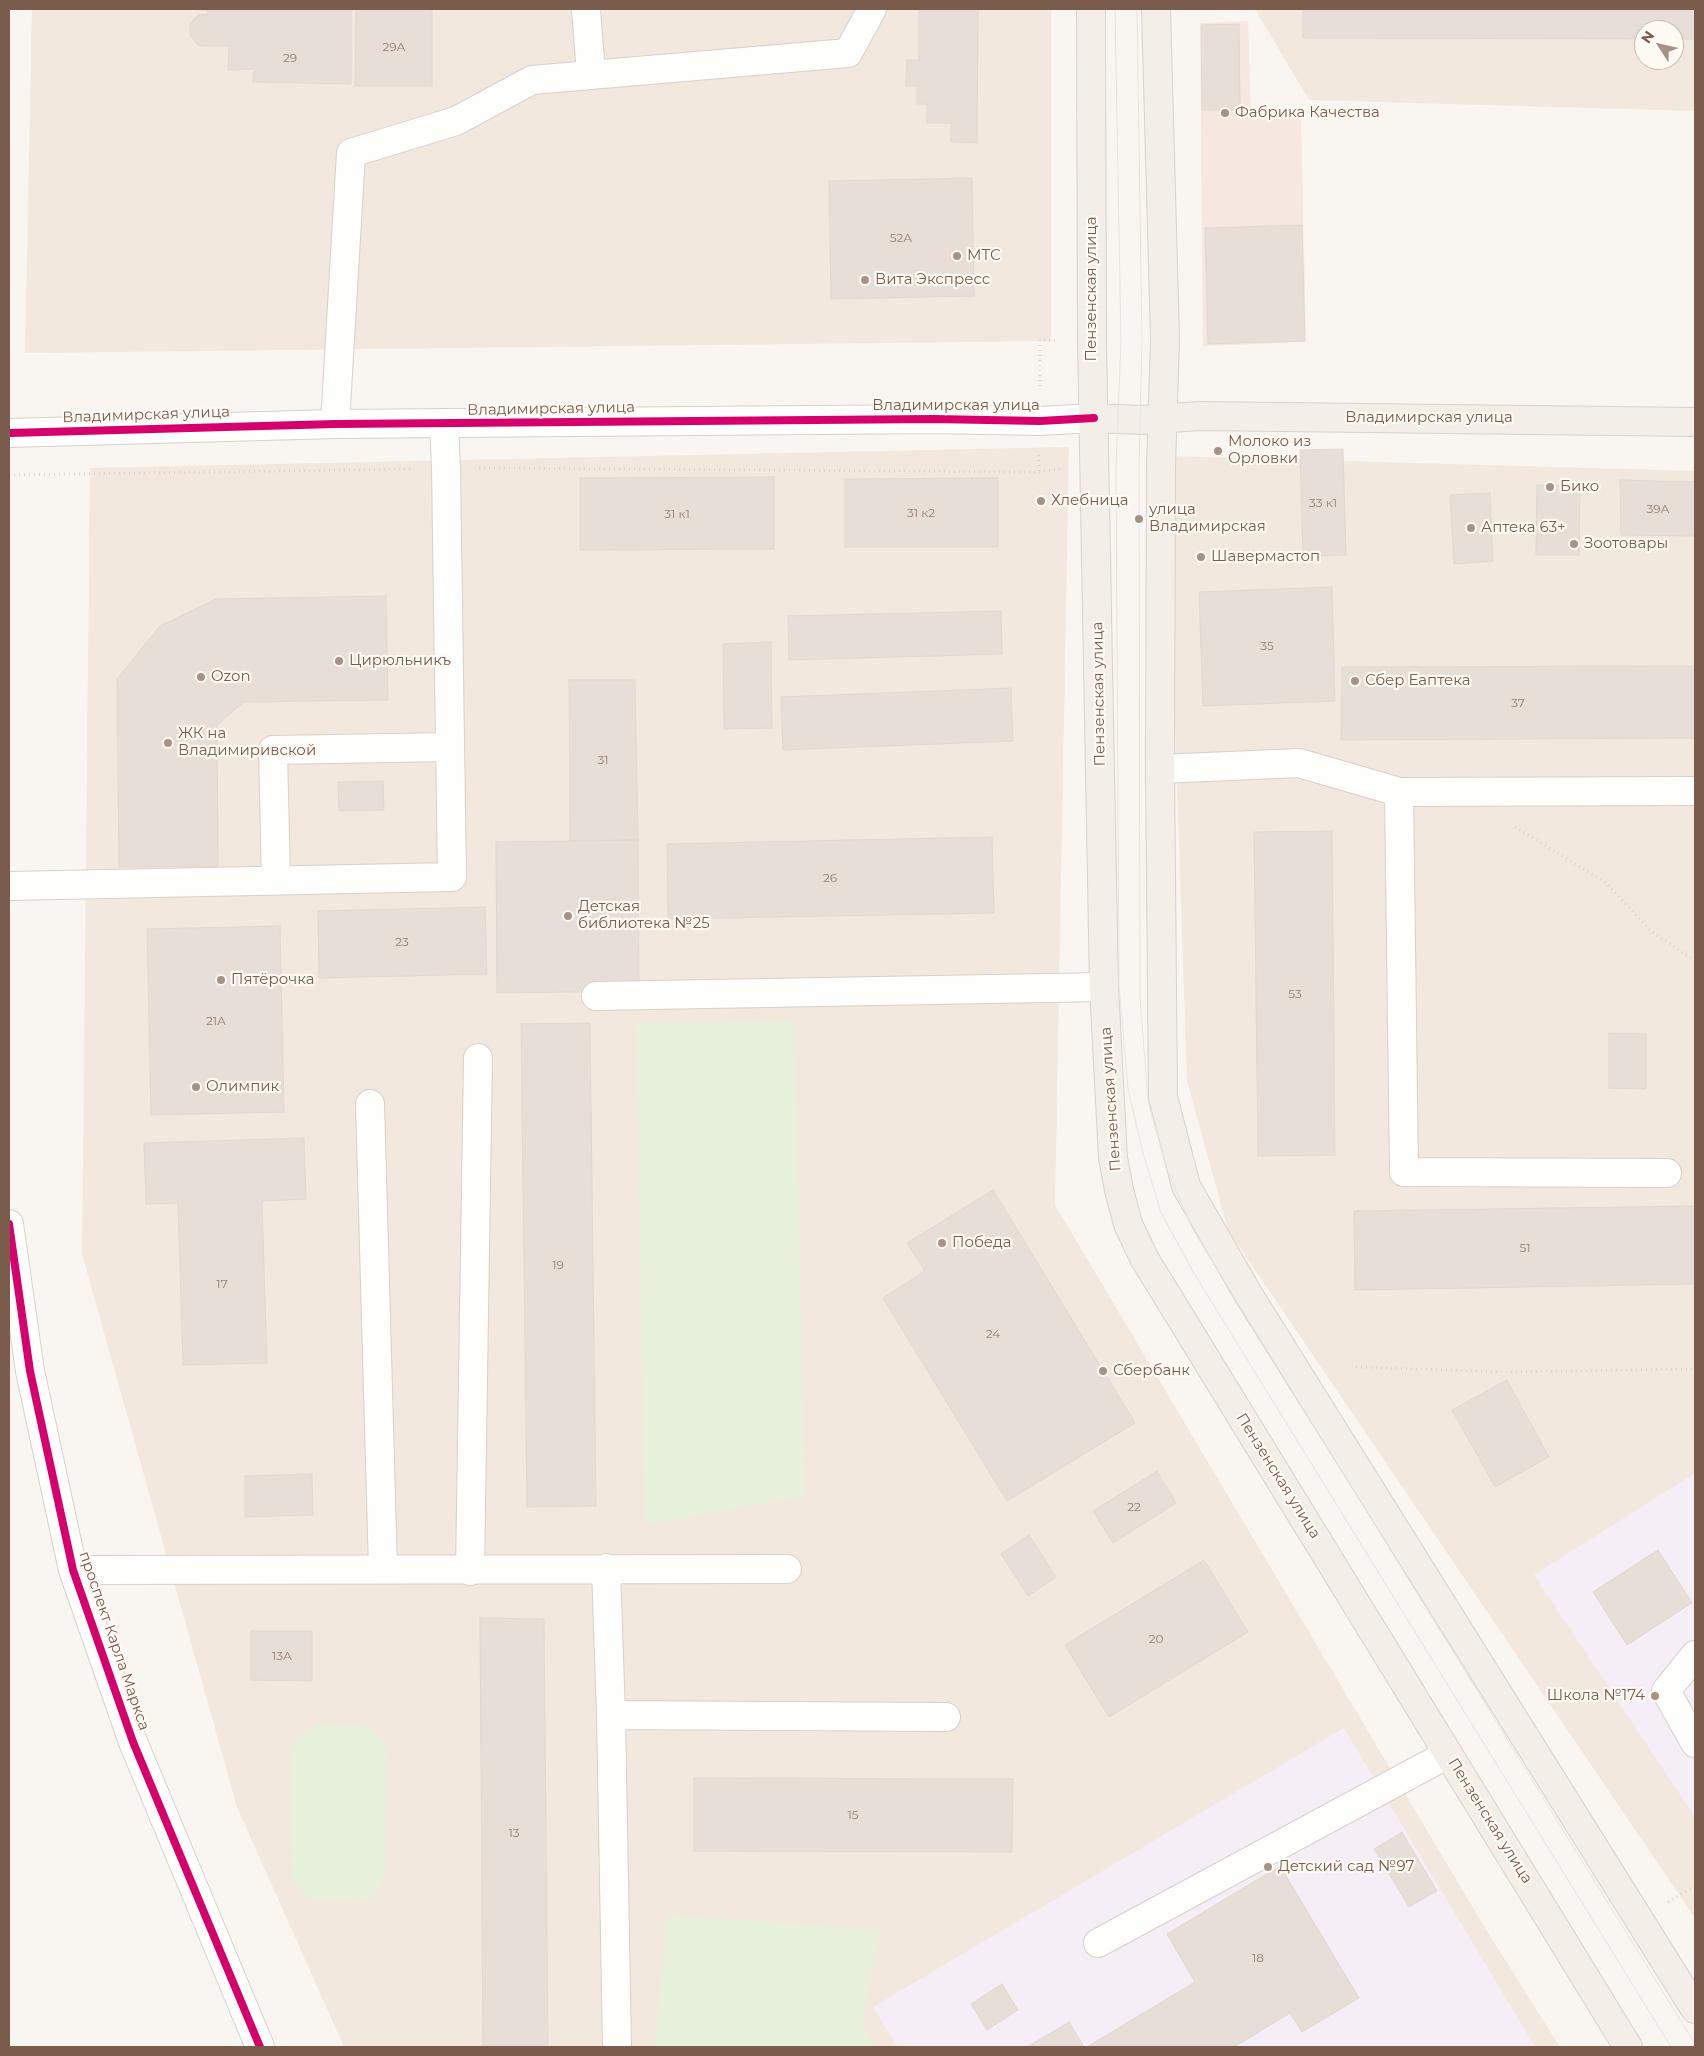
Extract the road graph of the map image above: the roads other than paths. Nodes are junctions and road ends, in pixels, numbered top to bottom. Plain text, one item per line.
1 (586, 9) edge
2 (872, 9) edge
3 (1092, 9) edge
4 (1156, 9) edge
5 (591, 74) junction
6 (1094, 418) junction
7 (1163, 419) junction
8 (1695, 422) edge
9 (444, 423) junction
10 (335, 424) junction
11 (9, 433) edge
12 (449, 746) junction
13 (1160, 769) junction
14 (1695, 791) edge
15 (1399, 792) junction
16 (276, 881) junction
17 (9, 886) edge
18 (1104, 987) junction
19 (596, 996) dead end
20 (478, 1058) dead end
21 (370, 1104) dead end
22 (1667, 1173) dead end
23 (9, 1224) edge
24 (383, 1568) junction
25 (606, 1568) junction
26 (787, 1569) dead end
27 (73, 1570) junction
28 (470, 1571) junction
29 (1695, 1655) edge
30 (611, 1715) junction
31 (946, 1718) dead end
32 (1695, 1744) edge
33 (1448, 1754) junction
34 (1098, 1943) dead end
35 (1692, 1997) edge
36 (260, 2047) edge
37 (617, 2047) edge
38 (1628, 2047) edge

1 - 5 street
2 - 5 street
3 - 6 main road, Пензенская улица
4 - 7 main road
5 - 10 street
6 - 7 main road, Владимирская улица
6 - 9 street, Владимирская улица
6 - 18 main road, Пензенская улица
7 - 8 main road, Владимирская улица
7 - 13 main road
9 - 10 street, Владимирская улица
9 - 12 street
10 - 11 street, Владимирская улица
12 - 16 street
12 - 16 street
13 - 15 street
13 - 35 main road
14 - 15 street
15 - 22 street
16 - 17 street
18 - 19 street
18 - 33 main road, Пензенская улица
20 - 28 street
21 - 24 street
23 - 27 street, проспект Карла Маркса
24 - 27 street
24 - 28 street
25 - 26 street
25 - 28 street
25 - 30 street
27 - 36 street, проспект Карла Маркса
29 - 32 street
30 - 31 street
30 - 37 street
33 - 34 street
33 - 38 main road, Пензенская улица

